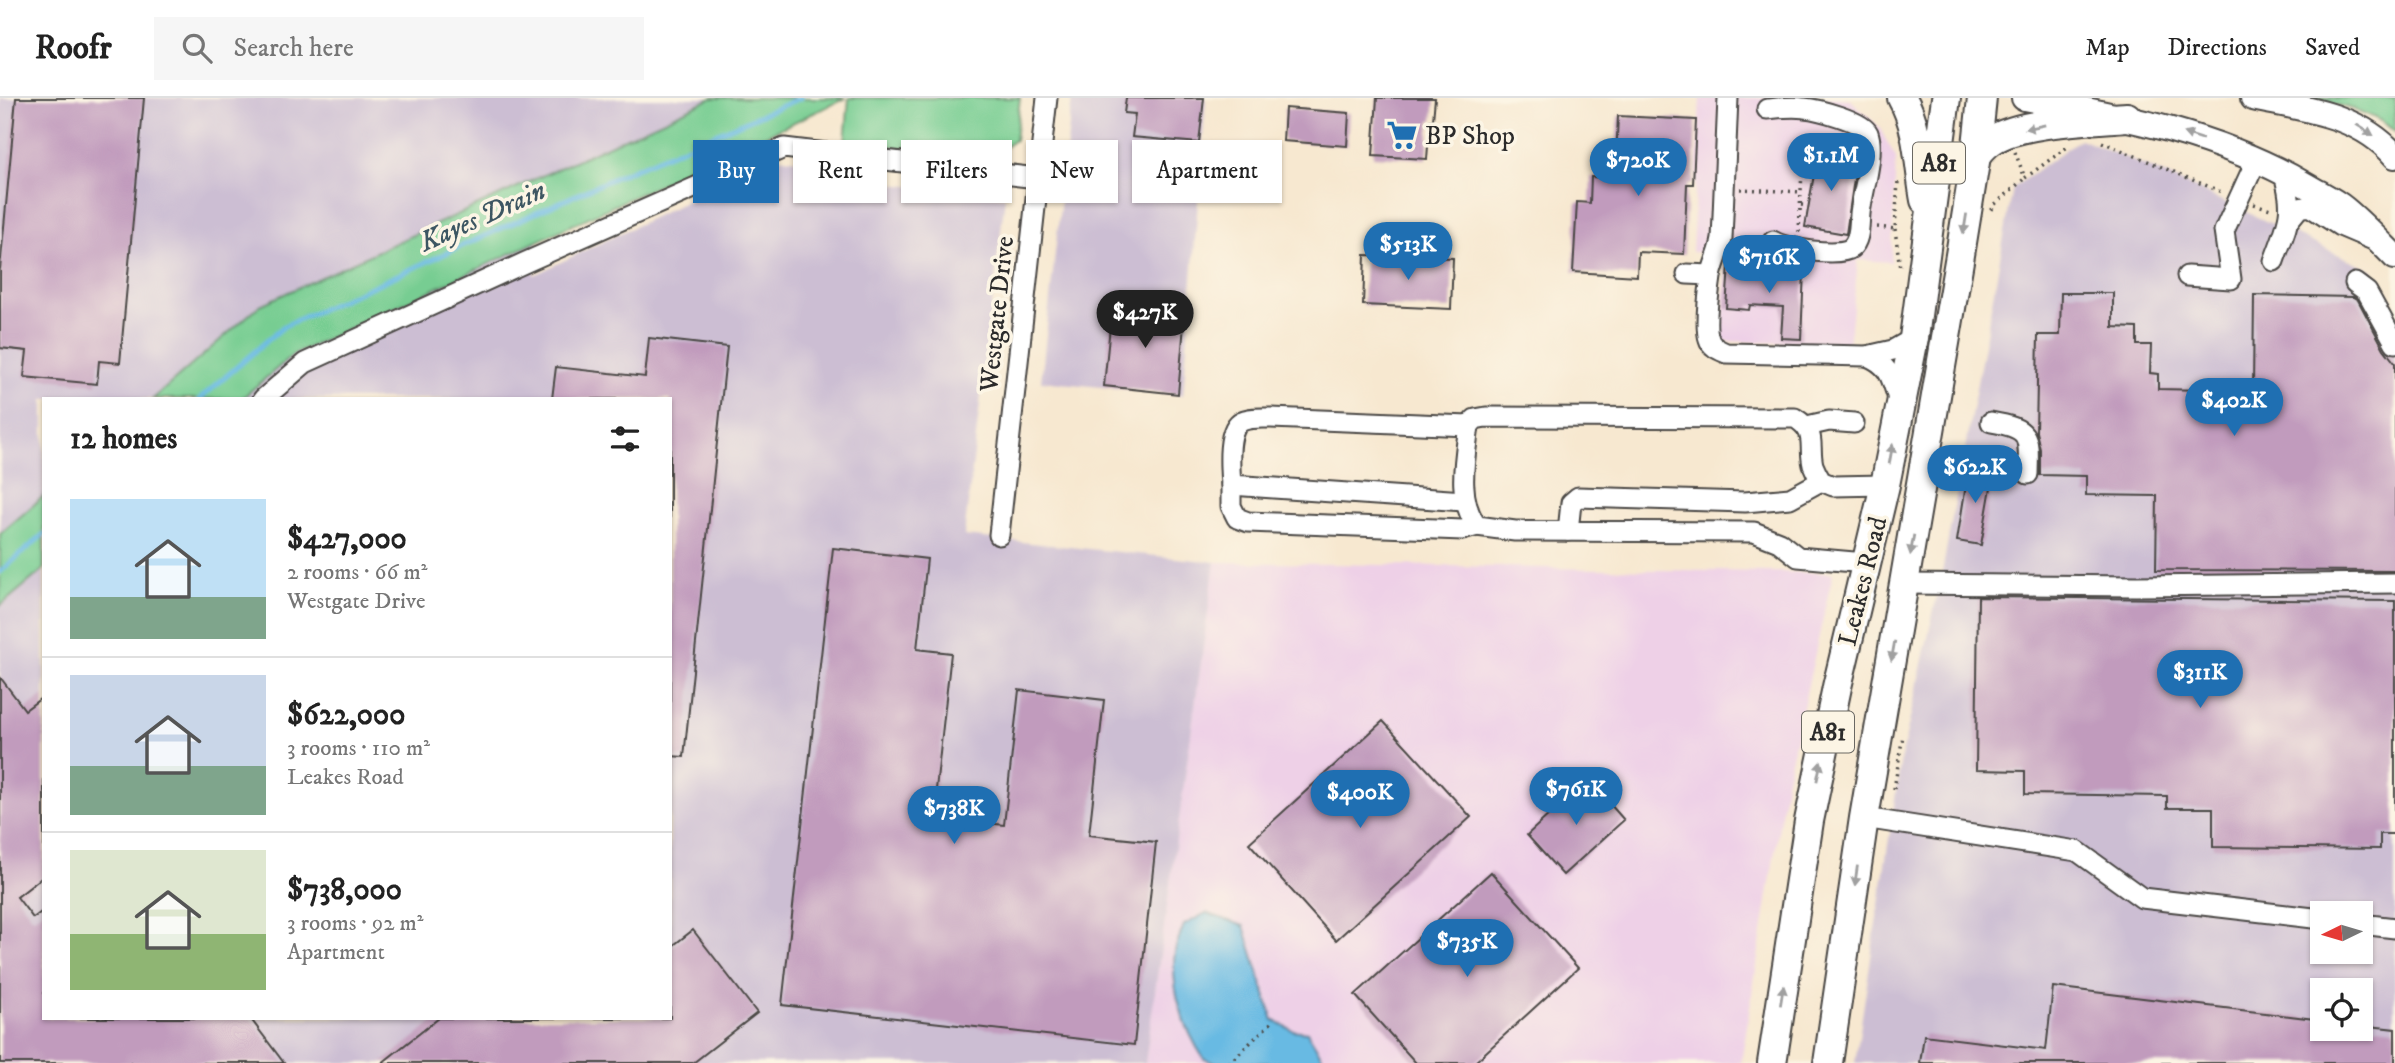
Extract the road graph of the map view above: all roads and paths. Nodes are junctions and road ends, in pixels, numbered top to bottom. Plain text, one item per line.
1 (1046, 98) edge
2 (1728, 98) edge
3 (1902, 98) edge
4 (1946, 98) edge
5 (1982, 98) edge
6 (2024, 98) edge
7 (2253, 98) edge
8 (1774, 108) dead end
9 (2127, 117) junction
10 (2080, 138) dead end
11 (1041, 140) edge
12 (2014, 149) dead end
13 (1803, 150) dead end
14 (1976, 156) junction
15 (2395, 156) edge
16 (2257, 159) junction
17 (1803, 167) junction
18 (1815, 169) dead end
19 (1898, 171) dead end
20 (2283, 171) junction
21 (1026, 177) edge
22 (1724, 188) junction
23 (1802, 192) junction
24 (1034, 203) edge
25 (1801, 205) junction
26 (1809, 206) dead end
27 (2290, 219) junction
28 (1859, 226) junction
29 (1930, 227) junction
30 (1799, 237) dead end
31 (1773, 241) dead end
32 (2389, 251) edge
33 (2274, 261) dead end
34 (1687, 274) dead end
35 (1711, 275) junction
36 (2187, 276) dead end
37 (2355, 283) dead end
38 (1914, 338) junction
39 (2395, 343) edge
40 (1867, 356) junction
41 (265, 397) edge
42 (1900, 404) junction
43 (1991, 422) dead end
44 (1854, 423) dead end
45 (1469, 426) junction
46 (1807, 426) junction
47 (2028, 474) dead end
48 (1821, 481) junction
49 (1231, 485) junction
50 (1885, 485) junction
51 (1464, 501) junction
52 (1476, 526) junction
53 (1568, 531) junction
54 (999, 535) dead end
55 (1866, 563) junction
56 (2395, 583) edge
57 (1905, 584) junction
58 (1864, 818) junction
59 (2310, 918) edge
60 (2373, 925) edge
61 (2395, 928) edge
62 (1273, 1021) dead end
63 (1229, 1063) edge
64 (1772, 1063) edge
65 (1828, 1063) edge

1 - 11 street, Westgate Drive
2 - 22 street
3 - 29 highway
4 - 29 highway, Leakes Road / A81
5 - 14 highway, Leakes Road / A81
6 - 9 main road
7 -> 15 main road
8 - 28 street
9 -> 14 highway
16 -> 9 main road
10 - 12 path
13 - 17 path
14 -> 57 highway, Leakes Road / A81
16 - 20 main road
16 - 36 street
17 - 18 path
17 - 23 path
19 - 28 path
20 - 27 street
20 - 32 main road
21 - 41 street
22 - 23 path
22 - 35 street
23 - 25 path
24 - 54 street, Westgate Drive
25 - 26 path
25 - 30 path
27 - 32 street
27 - 33 street
28 - 31 street
29 - 38 highway, Leakes Road / A81
34 - 35 street
35 - 40 street
37 - 39 street
38 - 40 street
38 - 42 highway, Leakes Road / A81
40 - 42 street
50 -> 42 highway, Leakes Road / A81
43 - 47 street
44 - 46 street
45 - 46 street
45 - 49 street
45 - 51 street
46 - 48 street
48 - 50 street
48 - 53 street
49 - 51 street
49 - 52 street
50 - 55 highway, Leakes Road / A81
51 - 52 street
52 - 53 street
53 - 55 street
64 -> 55 highway, Leakes Road / A81
56 - 57 street
57 -> 58 highway, Leakes Road / A81
58 - 59 street
58 -> 65 highway, Leakes Road / A81
60 - 61 street
62 - 63 path

